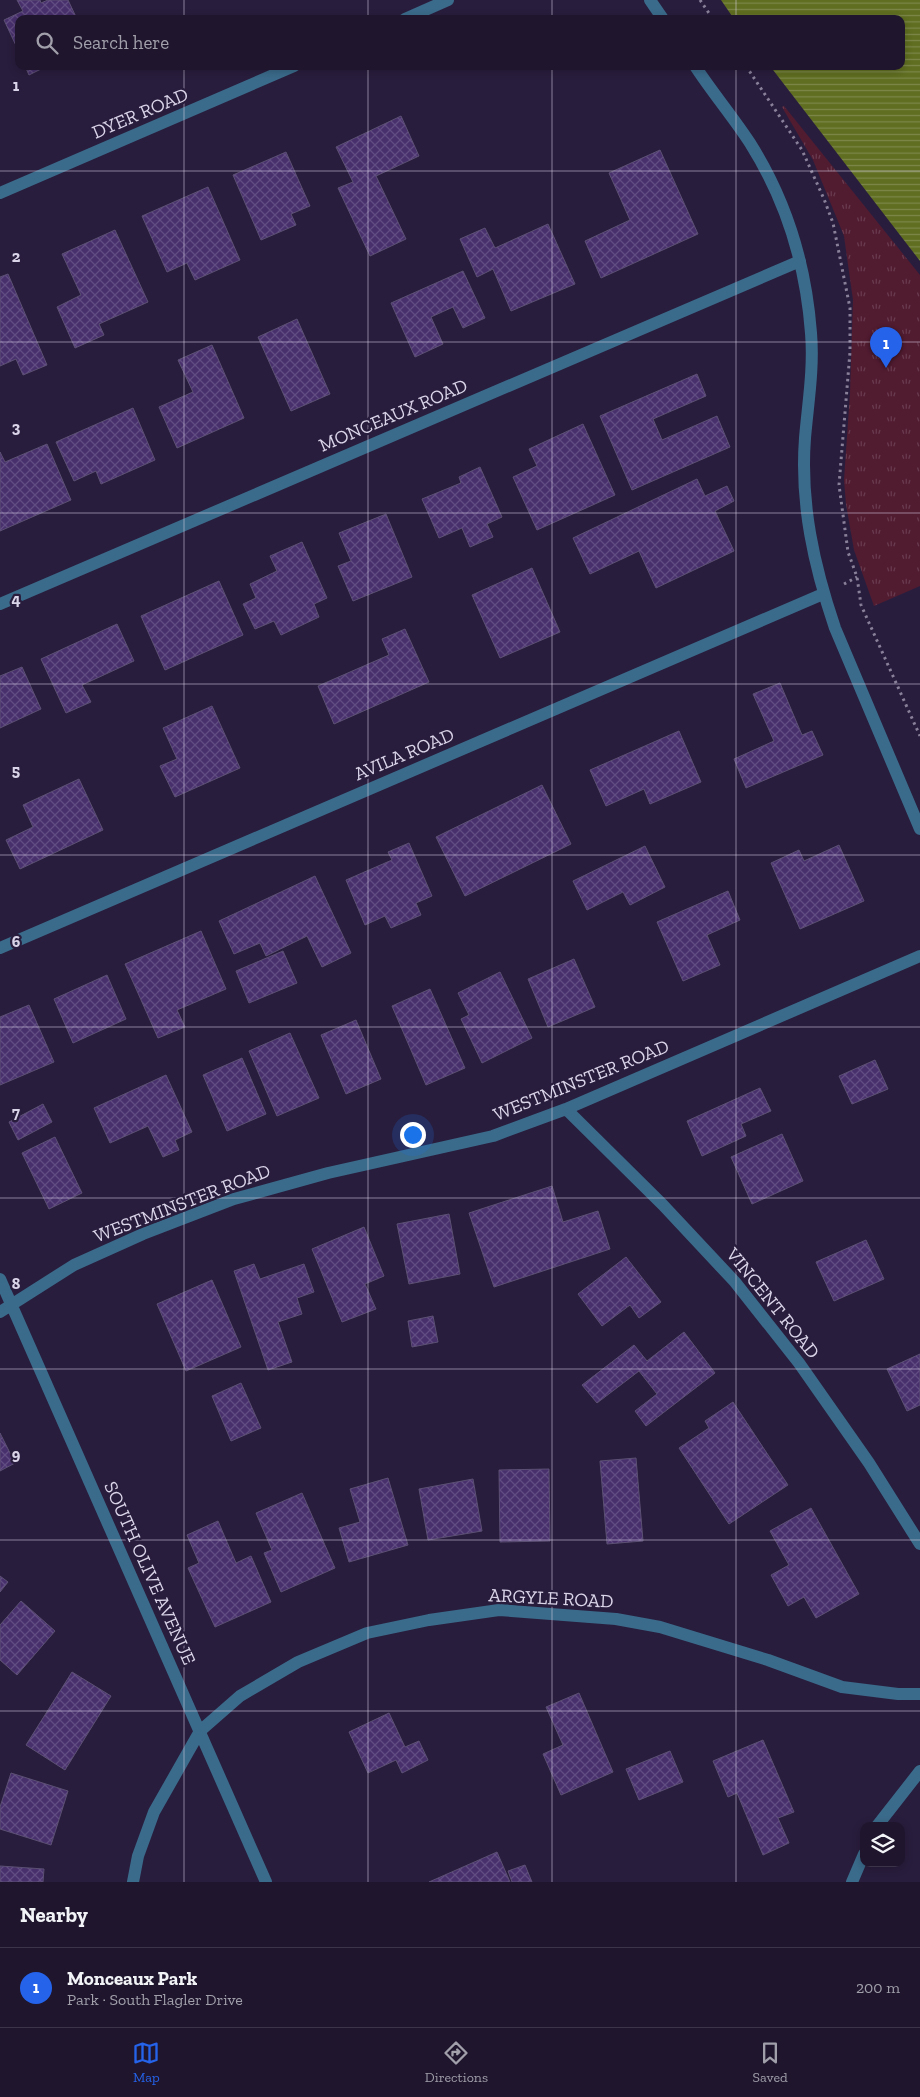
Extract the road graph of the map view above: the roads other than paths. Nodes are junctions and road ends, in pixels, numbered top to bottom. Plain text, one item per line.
1 (448, 0) edge
2 (650, 0) edge
3 (414, 15) edge
4 (660, 15) edge
5 (285, 70) edge
6 (698, 70) edge
7 (0, 193) edge
8 (800, 261) junction
9 (823, 594) junction
10 (0, 604) edge
11 (920, 829) edge
12 (0, 948) edge
13 (920, 956) edge
14 (566, 1110) junction
15 (0, 1279) edge
16 (11, 1305) junction
17 (0, 1312) edge
18 (920, 1544) edge
19 (920, 1694) edge
20 (200, 1731) junction
21 (920, 1771) edge
22 (880, 1822) edge
23 (860, 1863) edge
24 (133, 1882) edge
25 (266, 1882) edge
26 (852, 1882) edge

1 - 3 street
2 - 4 street
5 - 7 street, DYER ROAD
6 - 8 street
8 - 9 street
8 - 10 street, MONCEAUX ROAD
9 - 11 street
9 - 12 street, AVILA ROAD
13 - 14 street, WESTMINSTER ROAD
14 - 16 street, WESTMINSTER ROAD
14 - 18 street, VINCENT ROAD
15 - 16 street, SOUTH OLIVE AVENUE
16 - 17 street, WESTMINSTER ROAD
16 - 20 street, SOUTH OLIVE AVENUE
19 - 20 street, ARGYLE ROAD
20 - 24 street, ARGYLE ROAD
20 - 25 street, SOUTH OLIVE AVENUE
21 - 22 street
23 - 26 street

